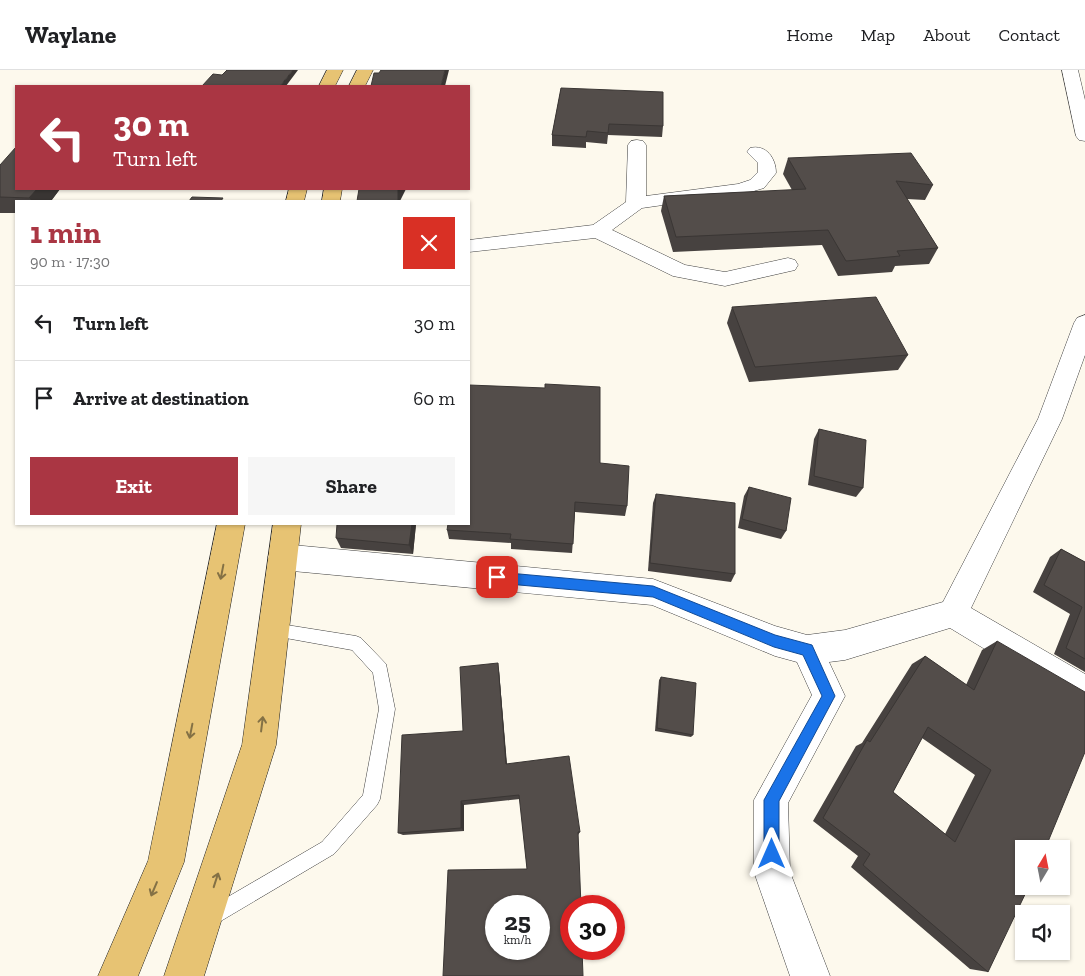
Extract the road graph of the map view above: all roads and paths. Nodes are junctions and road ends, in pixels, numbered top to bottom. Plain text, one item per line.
1 (336, 70) edge
2 (365, 70) edge
3 (1070, 70) edge
4 (328, 85) edge
5 (358, 85) edge
6 (1085, 136) edge
7 (637, 145) dead end
8 (756, 152) dead end
9 (636, 204) junction
10 (598, 231) junction
11 (470, 246) edge
12 (788, 266) dead end
13 (1085, 323) edge
14 (231, 525) edge
15 (287, 525) edge
16 (282, 557) junction
17 (953, 613) junction
18 (274, 630) junction
19 (807, 650) junction
20 (1085, 692) edge
21 (202, 923) junction
22 (118, 976) edge
23 (184, 976) edge
24 (810, 976) edge

1 - 4 main road
2 - 5 main road
3 - 6 street
7 - 9 street
8 - 9 street
9 - 10 street
10 - 11 street
10 - 12 street
13 - 17 street
14 -> 22 main road
15 - 16 main road
16 - 18 main road
16 - 19 street
17 - 19 street
17 - 20 street
21 -> 18 main road
18 - 21 lane
19 - 24 street
21 - 23 main road

